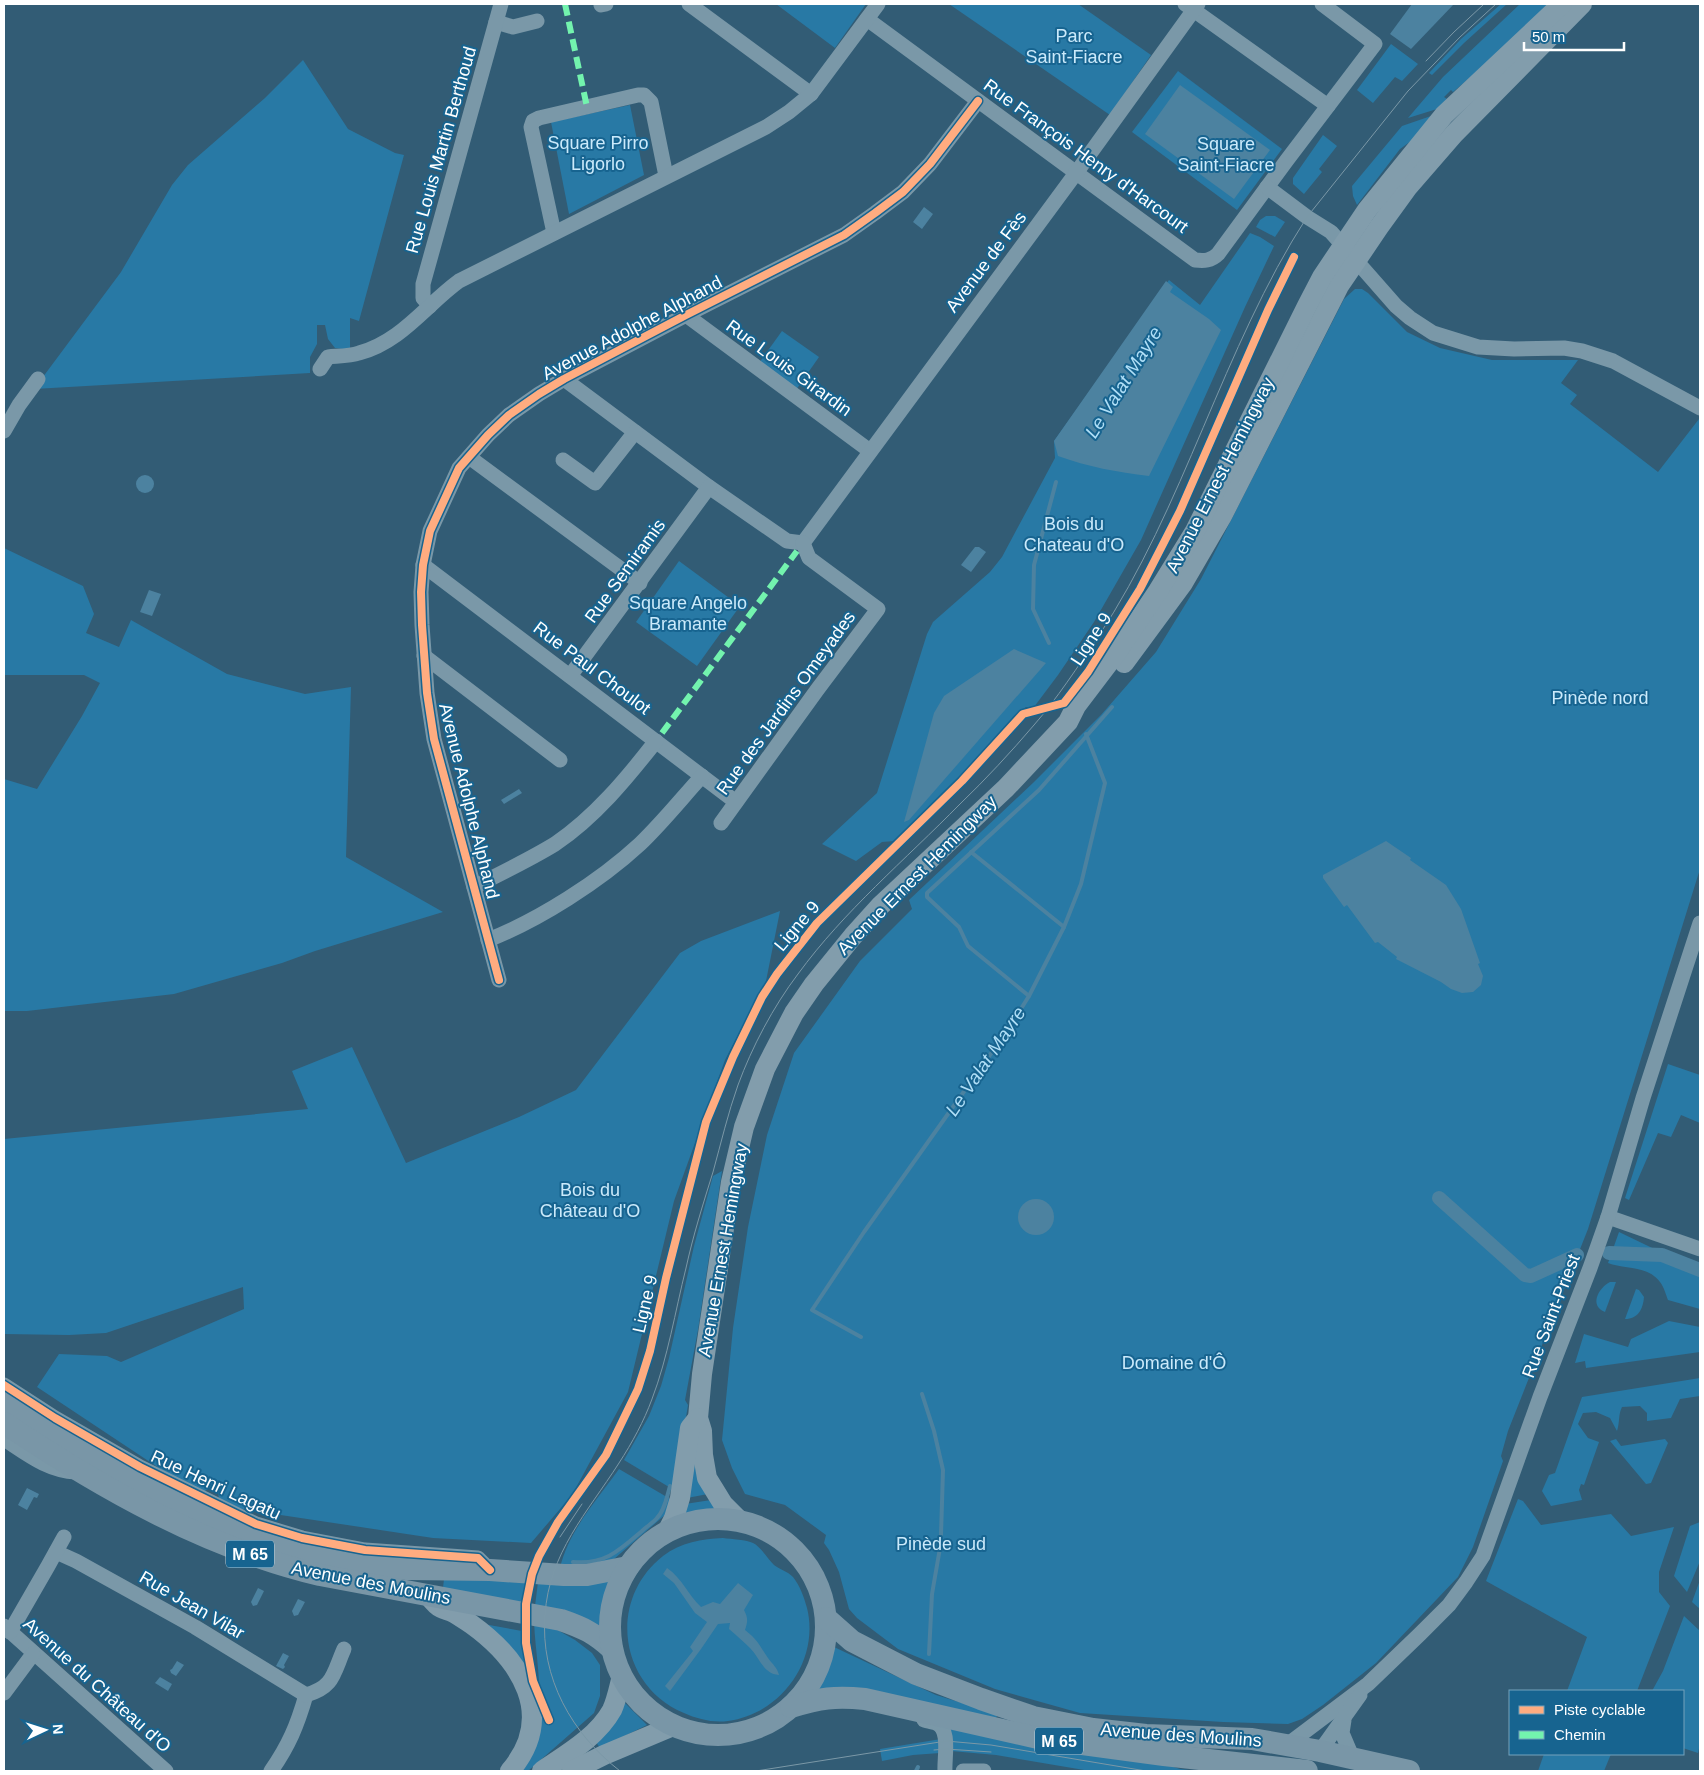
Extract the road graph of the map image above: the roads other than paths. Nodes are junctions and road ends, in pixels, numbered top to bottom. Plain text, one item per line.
1 (501, 4) edge
2 (689, 4) edge
3 (878, 4) edge
4 (1322, 4) edge
5 (1562, 4) edge
6 (1582, 4) edge
7 (1192, 6) edge
8 (867, 19) junction
9 (537, 21) dead end
10 (496, 22) junction
11 (811, 94) junction
12 (978, 101) junction
13 (1328, 106) junction
14 (1076, 173) junction
15 (666, 176) junction
16 (1267, 187) junction
17 (554, 233) junction
18 (1343, 246) junction
19 (430, 306) junction
20 (686, 315) junction
21 (320, 369) dead end
22 (38, 379) dead end
23 (564, 379) junction
24 (1700, 408) edge
25 (4, 431) edge
26 (635, 432) junction
27 (870, 451) junction
28 (469, 457) junction
29 (562, 460) dead end
30 (709, 488) junction
31 (803, 542) junction
32 (424, 565) junction
33 (640, 583) junction
34 (424, 656) junction
35 (570, 676) junction
36 (656, 741) junction
37 (560, 760) dead end
38 (702, 776) junction
39 (736, 802) junction
40 (721, 823) dead end
41 (474, 887) junction
42 (1700, 923) edge
43 (488, 940) junction
44 (499, 980) dead end
45 (1608, 1217) junction
46 (1700, 1249) edge
47 (4, 1385) edge
48 (4, 1402) edge
49 (698, 1418) junction
50 (4, 1423) edge
51 (4, 1440) edge
52 (81, 1473) junction
53 (740, 1521) junction
54 (667, 1532) junction
55 (64, 1537) dead end
56 (56, 1552) junction
57 (628, 1567) junction
58 (490, 1570) junction
59 (428, 1595) junction
60 (826, 1618) junction
61 (7, 1629) edge
62 (344, 1649) dead end
63 (612, 1649) junction
64 (34, 1654) junction
65 (622, 1676) junction
66 (1368, 1684) junction
67 (4, 1692) edge
68 (306, 1695) junction
69 (874, 1701) junction
70 (791, 1707) junction
71 (1344, 1720) junction
72 (673, 1726) junction
73 (1287, 1745) junction
74 (1320, 1751) junction
75 (1164, 1755) junction
76 (1353, 1759) junction
77 (1260, 1768) edge
78 (166, 1771) edge
79 (271, 1771) edge
80 (510, 1771) edge
81 (542, 1771) edge
82 (572, 1771) edge
83 (945, 1771) edge
84 (963, 1771) edge
85 (984, 1771) edge
86 (1212, 1771) edge
87 (1307, 1771) edge
88 (1409, 1771) edge

1 - 10 street, Rue Louis Martin Berthoud
2 - 11 street
3 - 8 street
4 - 13 street, Rue François Henry d'Harcourt
5 - 18 main road, Avenue Ernest Hemingway
6 - 18 main road, Avenue Ernest Hemingway
7 - 13 street
7 - 14 street, Avenue de Fès
8 - 11 street
8 - 12 street, Rue François Henry d'Harcourt
9 - 10 street
10 - 19 street, Rue Louis Martin Berthoud
11 - 15 street
12 - 14 street, Rue François Henry d'Harcourt
12 - 20 street, Avenue Adolphe Alphand
13 - 16 street, Rue François Henry d'Harcourt
14 - 16 street, Rue François Henry d'Harcourt
14 - 27 street, Avenue de Fès
15 - 17 street
15 - 17 street
16 - 18 street
17 - 19 street
18 - 24 street
18 - 49 main road, Avenue Ernest Hemingway
19 - 21 street
20 - 23 street, Avenue Adolphe Alphand
20 - 27 street, Rue Louis Girardin
22 - 25 street
23 - 26 street
23 - 28 street, Avenue Adolphe Alphand
26 - 29 street
26 - 30 street
27 - 31 street, Avenue de Fès
28 - 32 street, Avenue Adolphe Alphand
28 - 33 street
30 - 31 street
30 - 33 street, Rue Semiramis
31 - 39 street, Rue des Jardins Omeyades
32 - 34 street, Avenue Adolphe Alphand
32 - 35 street, Rue Paul Choulot
33 - 35 street, Rue Semiramis
34 - 37 street
34 - 41 street, Avenue Adolphe Alphand
35 - 36 street, Rue Paul Choulot
36 - 38 street, Rue Paul Choulot
36 - 41 street
38 - 39 street, Rue Paul Choulot
38 - 43 street
39 - 40 street, Rue des Jardins Omeyades
41 - 43 street, Avenue Adolphe Alphand
42 - 45 street, Rue Saint-Priest
43 - 44 street, Avenue Adolphe Alphand
45 - 46 street
45 - 66 street, Rue Saint-Priest
47 - 58 street, Rue Henri Lagatu
48 - 58 main road, Avenue des Moulins / M 65
49 - 53 main road, Avenue Ernest Hemingway
49 - 54 main road, Avenue Ernest Hemingway
50 - 52 main road, Avenue des Moulins / M 65
51 - 52 street
52 - 59 main road, Avenue des Moulins / M 65
53 - 54 main road
53 - 60 main road
54 - 57 main road
55 - 56 street
56 - 61 street
56 - 68 street, Rue Jean Vilar
57 - 58 main road, Avenue des Moulins / M 65
57 - 63 main road
59 - 63 main road, Avenue des Moulins / M 65
59 - 80 main road
60 - 70 main road
60 - 73 main road, Avenue des Moulins / M 65
61 - 64 street, Avenue du Château d'O
62 - 68 street
63 - 65 main road
64 - 67 street
64 - 78 street, Avenue du Château d'O
65 - 72 main road
65 - 81 main road
66 - 71 street, Rue Saint-Priest
66 - 73 street, Rue Saint-Priest
68 - 79 street
69 - 70 main road, Avenue des Moulins / M 65
69 - 75 main road, Avenue des Moulins / M 65
69 - 83 street
70 - 72 main road
71 - 74 street, Rue Saint-Priest
71 - 76 street
72 - 82 main road
73 - 74 main road, Avenue des Moulins / M 65
73 - 77 main road
74 - 76 main road, Avenue des Moulins / M 65
74 - 77 main road
75 - 77 main road, Avenue des Moulins / M 65
75 - 86 street
76 - 88 main road, Avenue des Moulins / M 65
77 - 87 main road, Avenue des Moulins / M 65
84 - 85 street

